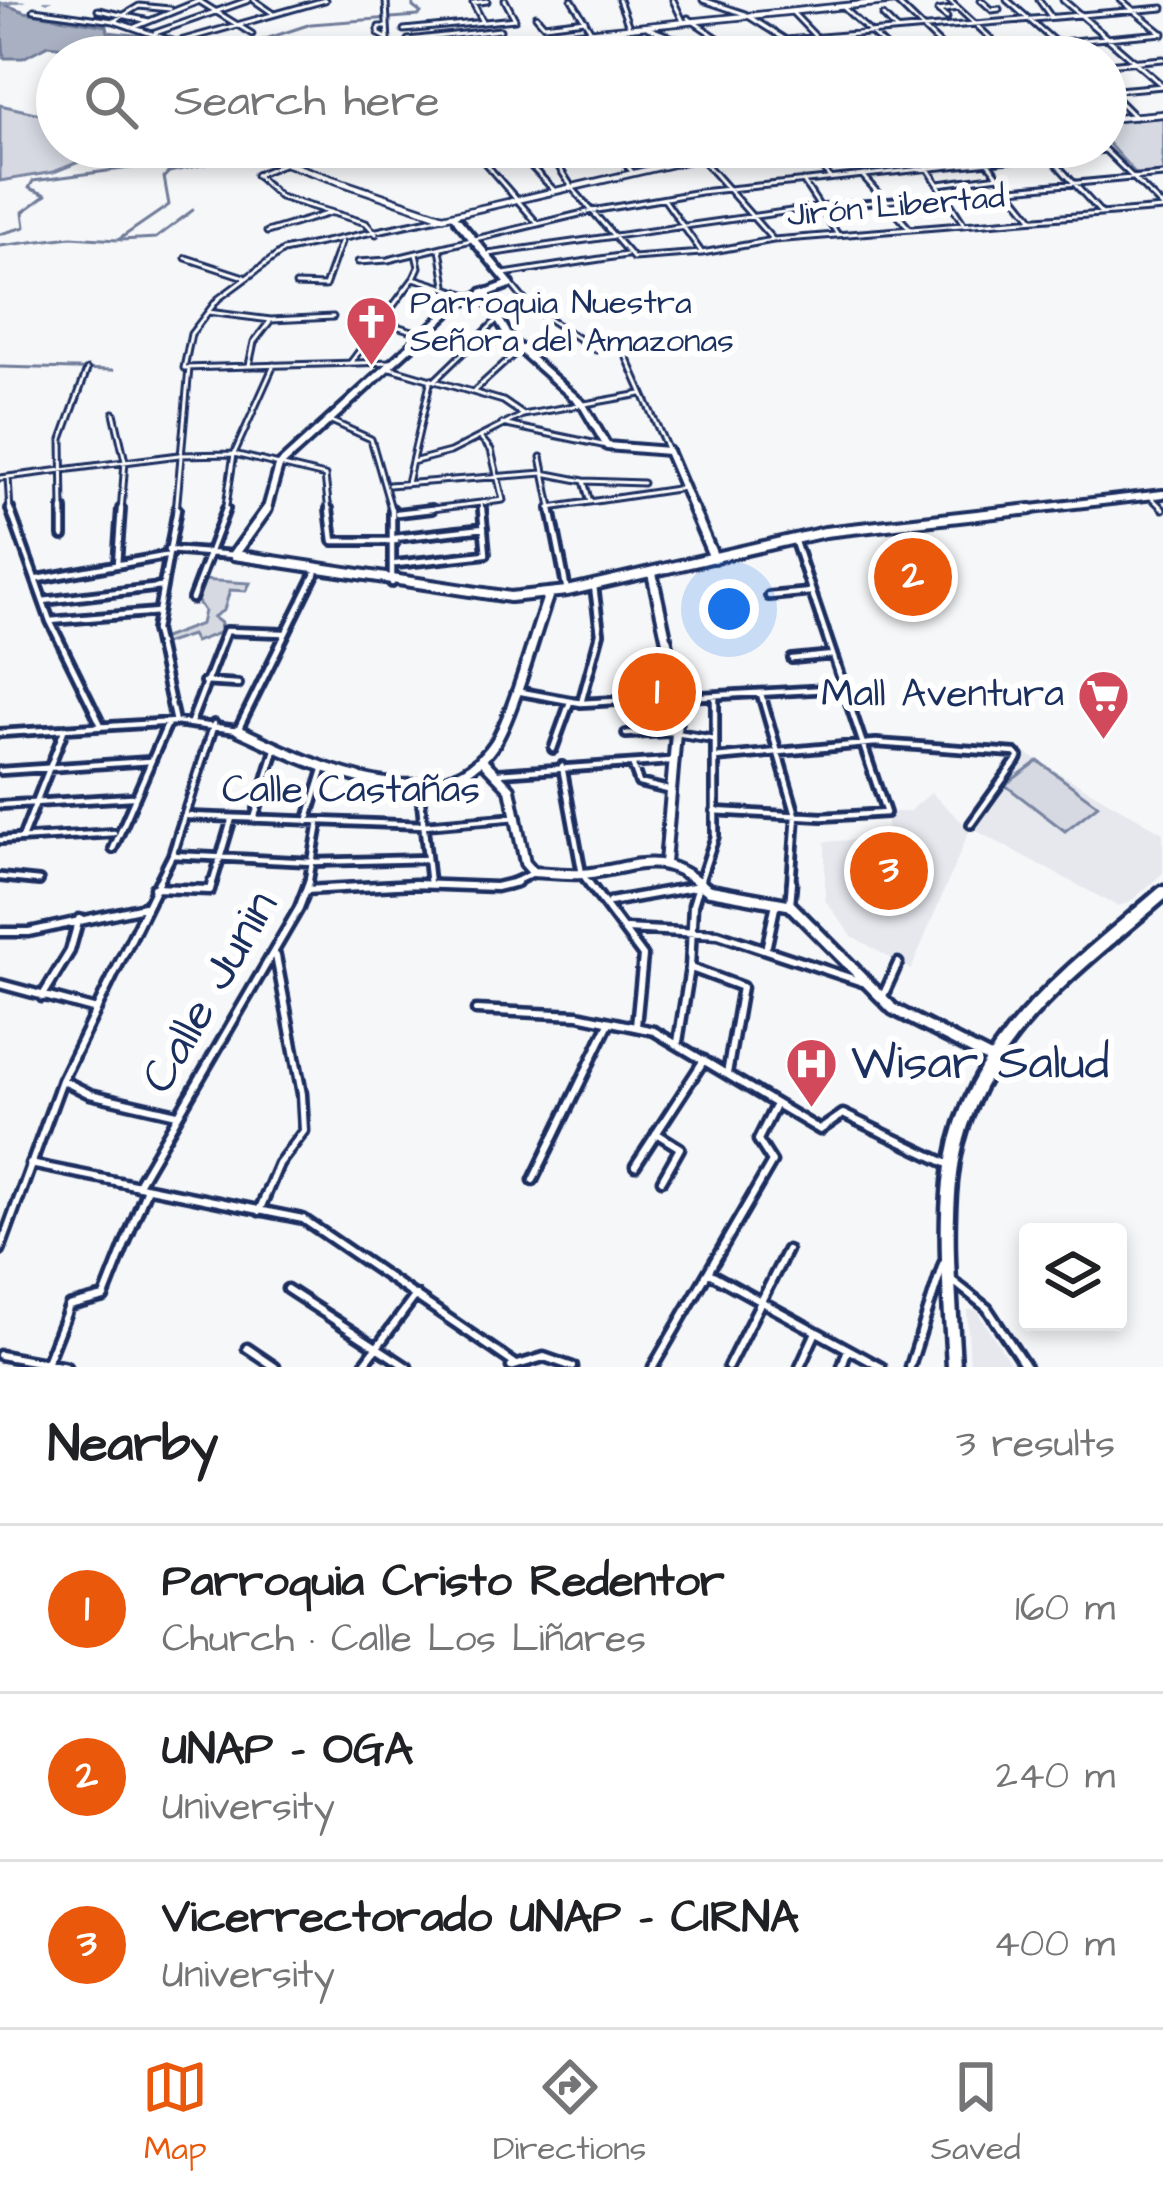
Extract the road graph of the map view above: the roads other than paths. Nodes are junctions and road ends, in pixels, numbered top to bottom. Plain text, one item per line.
1 (251, 0) edge
2 (325, 0) edge
3 (386, 0) edge
4 (505, 0) edge
5 (572, 0) edge
6 (619, 0) edge
7 (628, 0) edge
8 (673, 0) edge
9 (703, 0) edge
10 (881, 0) edge
11 (894, 0) edge
12 (906, 0) edge
13 (949, 0) edge
14 (981, 0) edge
15 (1007, 0) edge
16 (1039, 0) edge
17 (1063, 0) edge
18 (1121, 0) edge
19 (199, 1) edge
20 (488, 1) edge
21 (839, 3) edge
22 (107, 5) dead end
23 (958, 8) junction
24 (1163, 8) edge
25 (34, 10) dead end
26 (98, 10) junction
27 (174, 10) junction
28 (213, 10) junction
29 (790, 10) junction
30 (999, 10) dead end
31 (1135, 11) junction
32 (126, 14) junction
33 (274, 14) junction
34 (743, 14) junction
35 (438, 15) dead end
36 (86, 16) junction
37 (536, 16) dead end
38 (883, 16) dead end
39 (1083, 16) junction
40 (947, 17) dead end
41 (1052, 18) junction
42 (585, 20) junction
43 (686, 20) junction
44 (1032, 20) junction
45 (114, 21) junction
46 (149, 21) junction
47 (482, 22) junction
48 (1163, 23) edge
49 (237, 25) junction
50 (644, 25) junction
51 (978, 25) junction
52 (1152, 25) junction
53 (442, 26) junction
54 (628, 26) junction
55 (134, 27) junction
56 (923, 29) junction
57 (404, 30) dead end
58 (500, 30) dead end
59 (590, 30) junction
60 (897, 31) junction
61 (155, 33) junction
62 (868, 33) junction
63 (253, 34) dead end
64 (1163, 34) edge
65 (165, 36) edge
66 (198, 36) edge
67 (388, 36) edge
68 (447, 36) joint
69 (535, 36) edge
70 (671, 36) edge
71 (712, 36) edge
72 (779, 36) edge
73 (814, 36) edge
74 (837, 36) edge
75 (872, 36) edge
76 (931, 36) edge
77 (990, 36) edge
78 (1049, 36) edge
79 (1107, 36) edge
80 (1127, 37) edge
81 (1127, 54) edge
82 (1163, 58) edge
83 (1135, 61) junction
84 (1127, 62) edge
85 (1163, 86) edge
86 (1127, 89) edge
87 (1127, 109) edge
88 (1163, 114) edge
89 (1127, 116) edge
90 (1134, 116) junction
91 (273, 168) edge
92 (299, 168) edge
93 (489, 168) edge
94 (533, 168) edge
95 (562, 168) edge
96 (629, 168) edge
97 (650, 168) edge
98 (710, 168) edge
99 (823, 168) edge
100 (928, 168) joint
101 (993, 168) edge
102 (1061, 168) edge
103 (1124, 168) edge
104 (632, 172) junction
105 (862, 175) junction
106 (1163, 175) edge
107 (999, 176) junction
108 (830, 178) junction
109 (1134, 178) junction
110 (803, 181) junction
111 (1074, 182) junction
112 (939, 184) junction
113 (576, 186) junction
114 (730, 188) junction
115 (1010, 189) junction
116 (555, 191) junction
117 (946, 194) junction
118 (664, 199) junction
119 (517, 200) junction
120 (885, 200) junction
121 (819, 206) junction
122 (1163, 208) edge
123 (592, 211) junction
124 (330, 213) junction
125 (1101, 213) junction
126 (432, 214) junction
127 (453, 215) junction
128 (753, 215) junction
129 (442, 217) junction
130 (1033, 219) junction
131 (426, 222) junction
132 (538, 224) junction
133 (686, 225) junction
134 (964, 225) junction
135 (909, 229) junction
136 (267, 232) dead end
137 (376, 233) junction
138 (611, 235) junction
139 (838, 235) junction
140 (773, 240) junction
141 (476, 241) junction
142 (341, 242) junction
143 (440, 249) junction
144 (702, 253) junction
145 (416, 254) junction
146 (488, 254) junction
147 (626, 255) junction
148 (186, 258) dead end
149 (358, 262) dead end
150 (504, 274) junction
151 (244, 277) junction
152 (414, 278) junction
153 (510, 284) junction
154 (296, 285) dead end
155 (446, 285) junction
156 (483, 292) junction
157 (471, 296) junction
158 (208, 312) junction
159 (333, 317) dead end
160 (499, 318) junction
161 (271, 320) junction
162 (379, 321) junction
163 (423, 334) junction
164 (544, 340) dead end
165 (623, 349) dead end
166 (520, 350) junction
167 (596, 350) dead end
168 (351, 362) junction
169 (390, 364) junction
170 (249, 365) junction
171 (274, 365) junction
172 (186, 368) junction
173 (87, 370) dead end
174 (433, 380) junction
175 (474, 392) junction
176 (641, 394) junction
177 (583, 405) junction
178 (114, 413) dead end
179 (523, 415) junction
180 (329, 420) junction
181 (501, 424) junction
182 (480, 436) junction
183 (608, 446) junction
184 (668, 452) junction
185 (179, 454) junction
186 (234, 454) junction
187 (541, 458) dead end
188 (125, 461) junction
189 (412, 462) junction
190 (279, 466) junction
191 (64, 470) junction
192 (496, 473) junction
193 (543, 473) junction
194 (4, 477) edge
195 (584, 481) junction
196 (407, 483) junction
197 (643, 483) dead end
198 (389, 485) junction
199 (683, 488) junction
200 (1163, 494) edge
201 (1150, 496) junction
202 (590, 502) junction
203 (481, 503) junction
204 (550, 508) junction
205 (1163, 509) edge
206 (395, 513) junction
207 (484, 528) junction
208 (63, 536) dead end
209 (395, 539) junction
210 (794, 539) junction
211 (211, 550) junction
212 (166, 553) junction
213 (233, 555) junction
214 (714, 558) junction
215 (117, 564) junction
216 (396, 564) junction
217 (316, 570) junction
218 (652, 573) junction
219 (38, 579) junction
220 (392, 583) junction
221 (594, 585) junction
222 (161, 587) junction
223 (567, 591) junction
224 (812, 592) junction
225 (550, 594) junction
226 (769, 596) dead end
227 (192, 598) dead end
228 (43, 602) junction
229 (158, 612) junction
230 (50, 621) junction
231 (286, 633) junction
232 (833, 655) junction
233 (792, 659) dead end
234 (204, 682) junction
235 (238, 684) dead end
236 (845, 688) junction
237 (516, 691) junction
238 (761, 694) junction
239 (716, 696) junction
240 (679, 697) junction
241 (570, 702) junction
242 (581, 703) junction
243 (172, 722) junction
244 (191, 722) junction
245 (214, 724) junction
246 (101, 725) junction
247 (65, 728) junction
248 (238, 730) junction
249 (0, 733) edge
250 (673, 733) junction
251 (626, 734) dead end
252 (714, 739) junction
253 (864, 744) junction
254 (275, 747) junction
255 (553, 748) dead end
256 (778, 754) junction
257 (715, 758) junction
258 (481, 759) junction
259 (150, 761) junction
260 (670, 761) junction
261 (632, 764) junction
262 (562, 766) junction
263 (50, 768) junction
264 (323, 770) junction
265 (0, 771) edge
266 (499, 773) junction
267 (418, 784) junction
268 (668, 790) junction
269 (134, 797) junction
270 (36, 802) junction
271 (0, 805) edge
272 (714, 812) junction
273 (796, 815) junction
274 (186, 816) junction
275 (517, 817) junction
276 (232, 818) junction
277 (254, 819) junction
278 (307, 822) junction
279 (320, 823) junction
280 (971, 824) dead end
281 (424, 825) junction
282 (117, 833) junction
283 (22, 838) junction
284 (0, 840) edge
285 (113, 850) dead end
286 (172, 854) junction
287 (220, 857) junction
288 (427, 859) junction
289 (313, 862) junction
290 (665, 863) junction
291 (532, 872) junction
292 (582, 874) junction
293 (0, 877) edge
294 (39, 881) dead end
295 (430, 884) junction
296 (699, 886) junction
297 (154, 888) junction
298 (306, 890) junction
299 (1163, 893) edge
300 (608, 903) junction
301 (776, 903) junction
302 (790, 905) junction
303 (143, 907) junction
304 (79, 923) junction
305 (626, 929) junction
306 (693, 929) junction
307 (0, 932) edge
308 (767, 945) junction
309 (275, 952) junction
310 (898, 963) dead end
311 (690, 968) junction
312 (862, 982) junction
313 (0, 984) edge
314 (43, 997) junction
315 (881, 1000) junction
316 (93, 1009) junction
317 (476, 1010) dead end
318 (610, 1021) junction
319 (636, 1026) junction
320 (678, 1042) junction
321 (991, 1059) junction
322 (704, 1060) junction
323 (727, 1074) junction
324 (62, 1080) junction
325 (774, 1108) junction
326 (178, 1114) junction
327 (656, 1133) junction
328 (30, 1164) junction
329 (635, 1166) dead end
330 (953, 1167) junction
331 (533, 1180) dead end
332 (662, 1180) dead end
333 (142, 1187) junction
334 (259, 1211) junction
335 (950, 1243) junction
336 (0, 1250) edge
337 (787, 1250) dead end
338 (709, 1273) junction
339 (951, 1279) junction
340 (287, 1289) dead end
341 (417, 1294) junction
342 (760, 1301) junction
343 (816, 1331) junction
344 (247, 1348) dead end
345 (376, 1348) junction
346 (848, 1349) junction
347 (0, 1355) edge
348 (45, 1365) edge
349 (513, 1366) edge
350 (66, 1367) edge
351 (274, 1367) edge
352 (362, 1367) edge
353 (406, 1367) edge
354 (573, 1367) edge
355 (653, 1367) edge
356 (728, 1367) edge
357 (800, 1367) edge
358 (842, 1367) edge
359 (881, 1367) edge
360 (910, 1367) edge
361 (954, 1367) edge
362 (1027, 1367) edge

1 - 28 street
1 - 33 street
2 - 33 street
3 - 67 street
4 - 47 street
5 - 42 street
6 - 7 street
6 - 54 street
8 - 43 street
9 - 34 street
10 - 21 main road
11 - 12 main road
11 - 21 main road
11 - 56 street
13 - 23 street
14 - 30 street
15 - 44 street
16 - 41 street
17 - 39 street
18 - 31 street
19 - 27 street
19 - 28 street
20 - 47 street
21 - 29 main road
21 - 34 main road
21 - 62 street
22 - 26 street
23 - 40 street
23 - 51 street
24 - 31 street
25 - 36 street
26 - 32 street
26 - 36 street
27 - 32 street
27 - 46 street
28 - 49 street
28 - 61 street
29 - 34 main road
29 - 73 street
31 - 39 street
31 - 52 street
32 - 45 street
32 - 46 street
33 - 49 street
34 - 43 main road
34 - 72 street
35 - 53 street
36 - 45 street
37 - 42 street
38 - 60 street
39 - 41 street
39 - 79 street
41 - 44 street
42 - 59 street
43 - 50 main road
43 - 54 main road
43 - 71 street
44 - 51 street
44 - 78 street
45 - 55 street
46 - 55 street
47 - 53 street
48 - 52 street
49 - 63 street
49 - 66 street
50 - 54 main road
50 - 70 street
51 - 56 street
51 - 77 street
52 - 64 street
53 - 57 street
53 - 68 street
54 - 59 main road
55 - 61 street
56 - 60 street
56 - 76 street
58 - 68 street
59 - 69 main road
60 - 62 street
61 - 65 street
62 - 74 street
62 - 75 street
64 - 80 street
81 - 83 street
82 - 83 street
83 - 84 street
83 - 85 street
85 - 86 street
87 - 90 street
88 - 90 main road
89 - 90 main road
91 - 124 street
92 - 126 main road
93 - 119 street
94 - 116 street
95 - 113 street
96 - 104 street
97 - 104 main road
98 - 114 street
99 - 108 street
100 - 105 street
100 - 112 street
101 - 107 street
102 - 111 street
103 - 109 street
104 - 113 main road
105 - 108 street
105 - 120 street
106 - 109 street
107 - 112 street
107 - 115 street
108 - 110 street
109 - 111 street
109 - 122 street
110 - 114 street
110 - 121 street
111 - 115 street
111 - 125 street
112 - 117 street
113 - 116 main road
113 - 123 street
114 - 118 street
114 - 128 street
115 - 117 street
115 - 130 street
116 - 119 main road
117 - 120 street
117 - 134 street
118 - 123 street
118 - 133 street
119 - 127 main road
119 - 132 street
120 - 121 street
120 - 135 street
121 - 128 street
121 - 139 street
122 - 125 street, Jirón Libertad
123 - 132 street
123 - 138 street
124 - 136 street
124 - 137 street
125 - 130 street, Jirón Libertad
126 - 129 main road
126 - 131 street
127 - 129 main road
127 - 141 main road
128 - 133 street
128 - 140 street
129 - 131 street
130 - 134 street, Jirón Libertad
131 - 137 street
132 - 141 street
133 - 138 street
133 - 144 street
134 - 135 street, Jirón Libertad
135 - 139 street, Jirón Libertad
137 - 142 street
138 - 146 street
138 - 147 street
139 - 140 street, Jirón Libertad
140 - 144 street, Jirón Libertad
141 - 143 street
141 - 146 main road
142 - 151 street
142 - 154 street
143 - 145 street
143 - 155 street
144 - 147 street, Jirón Libertad
145 - 149 street
145 - 152 street
146 - 150 main road
147 - 150 street
148 - 151 street
150 - 153 main road
151 - 158 street
152 - 155 street
152 - 162 street
153 - 156 main road
153 - 167 street
155 - 157 street
156 - 157 main road
156 - 160 main road
157 - 163 main road
158 - 161 street
158 - 172 street
159 - 161 street
160 - 166 main road
160 - 174 street
161 - 170 street
162 - 163 street
162 - 168 street
163 - 169 main road
164 - 166 street
165 - 176 street
166 - 175 street
166 - 177 main road
168 - 169 street
168 - 171 street
169 - 174 street
169 - 180 main road
170 - 171 street
170 - 172 street
171 - 186 street
172 - 185 street
173 - 191 street
174 - 175 street
174 - 189 street
175 - 179 street
176 - 177 street
176 - 184 street
177 - 179 street
177 - 183 main road
178 - 188 street
179 - 181 street
180 - 190 main road
180 - 198 street
181 - 182 street
181 - 183 street
182 - 189 street
182 - 192 street
183 - 184 main road
184 - 199 main road
185 - 186 street
185 - 188 street
185 - 212 street
186 - 190 street
186 - 211 street
187 - 193 street
188 - 191 street
188 - 215 street
189 - 196 street
190 - 209 street
190 - 213 main road
191 - 194 street
191 - 208 street
192 - 193 street
192 - 196 street
192 - 203 street
193 - 195 street
193 - 204 street
194 - 219 street
195 - 197 street
195 - 202 street
196 - 198 street
198 - 206 street
199 - 202 street
199 - 214 main road
200 - 201 main road
201 - 205 street
201 - 210 main road
202 - 204 street
203 - 206 street
203 - 207 street
204 - 223 street
206 - 209 street
207 - 209 street
207 - 216 street
209 - 216 street
210 - 214 main road
210 - 224 street
211 - 212 street
211 - 213 street
211 - 227 street
212 - 215 street
212 - 222 street
213 - 217 main road
214 - 218 main road
215 - 219 street
216 - 220 street
217 - 220 main road
217 - 231 street
218 - 221 main road
218 - 240 main road
219 - 228 street
220 - 225 main road
221 - 223 main road
221 - 242 street
222 - 228 street
222 - 229 street
223 - 225 main road
224 - 226 street
224 - 232 street
225 - 237 main road
228 - 230 street
229 - 230 street
229 - 243 street
230 - 246 street
231 - 234 street
231 - 248 street
232 - 233 street
232 - 236 street
234 - 235 street
234 - 244 street
236 - 238 street
236 - 253 street
237 - 241 street
237 - 258 main road
238 - 239 street
238 - 256 street
239 - 240 street
239 - 252 street
240 - 242 street
240 - 250 main road
241 - 242 street
241 - 255 street
243 - 244 street
243 - 246 street
243 - 259 street
244 - 245 street
245 - 248 street
245 - 274 street
246 - 247 street
247 - 249 street
247 - 263 street
248 - 254 main road
250 - 251 street
250 - 252 street
250 - 260 main road
252 - 257 street
253 - 256 street
253 - 273 street
253 - 280 street
254 - 264 main road
254 - 277 street
256 - 257 street
256 - 273 street
257 - 272 street
258 - 266 main road
258 - 267 main road
259 - 263 street
259 - 269 street
260 - 261 street
260 - 268 main road
261 - 262 street
261 - 268 street
262 - 266 street
262 - 292 street
263 - 265 street
263 - 270 street
264 - 267 main road
264 - 278 street
266 - 275 main road
267 - 281 street
268 - 290 main road
269 - 270 street
269 - 282 street
270 - 271 street
270 - 283 street
272 - 273 street
272 - 296 street
273 - 302 street
274 - 276 street, Calle Castañas
274 - 286 street
275 - 281 street, Calle Castañas
275 - 291 main road
276 - 277 street, Calle Castañas
276 - 287 street
277 - 278 street, Calle Castañas
278 - 279 street, Calle Castañas
279 - 281 street, Calle Castañas
279 - 289 street, Calle Junin
281 - 288 street
282 - 283 street
282 - 285 street
283 - 284 street
286 - 287 street
286 - 297 street
287 - 289 street
287 - 297 street
288 - 289 street
288 - 295 street
289 - 298 street, Calle Junin
290 - 292 main road
290 - 296 main road
291 - 292 main road
291 - 295 street
292 - 300 street
293 - 294 street
295 - 298 street
296 - 300 street
296 - 301 main road
296 - 306 street
297 - 303 street
298 - 309 street, Calle Junin
299 - 321 main road
300 - 305 street
301 - 302 main road
301 - 308 street
302 - 312 main road
303 - 304 street
303 - 316 street
304 - 307 street
304 - 314 street
305 - 306 street
305 - 319 street
306 - 308 street
306 - 311 street
308 - 312 street
309 - 326 street, Calle Junin
309 - 334 street
310 - 315 street
311 - 320 street
311 - 323 street
312 - 315 main road
313 - 314 street
314 - 316 street
315 - 321 main road
316 - 324 street
317 - 318 street
318 - 319 street
318 - 331 street
319 - 320 street
320 - 322 street
321 - 330 main road
322 - 323 street
322 - 327 street
323 - 325 street
324 - 326 street
324 - 328 street
325 - 330 street
325 - 338 street
326 - 333 street, Calle Junin
327 - 329 street
327 - 332 street
328 - 333 street
328 - 336 street
330 - 335 main road
333 - 334 street
333 - 348 street, Calle Junin
334 - 341 street
335 - 339 main road
335 - 360 street
337 - 342 street
338 - 342 street
338 - 355 street
339 - 361 main road
339 - 362 street
340 - 345 street
341 - 345 street
341 - 349 street
342 - 343 street
342 - 356 street
343 - 346 street
343 - 357 street
344 - 351 street
345 - 352 street
345 - 353 street
346 - 358 street
346 - 359 street
347 - 348 street
348 - 350 street
349 - 354 street

